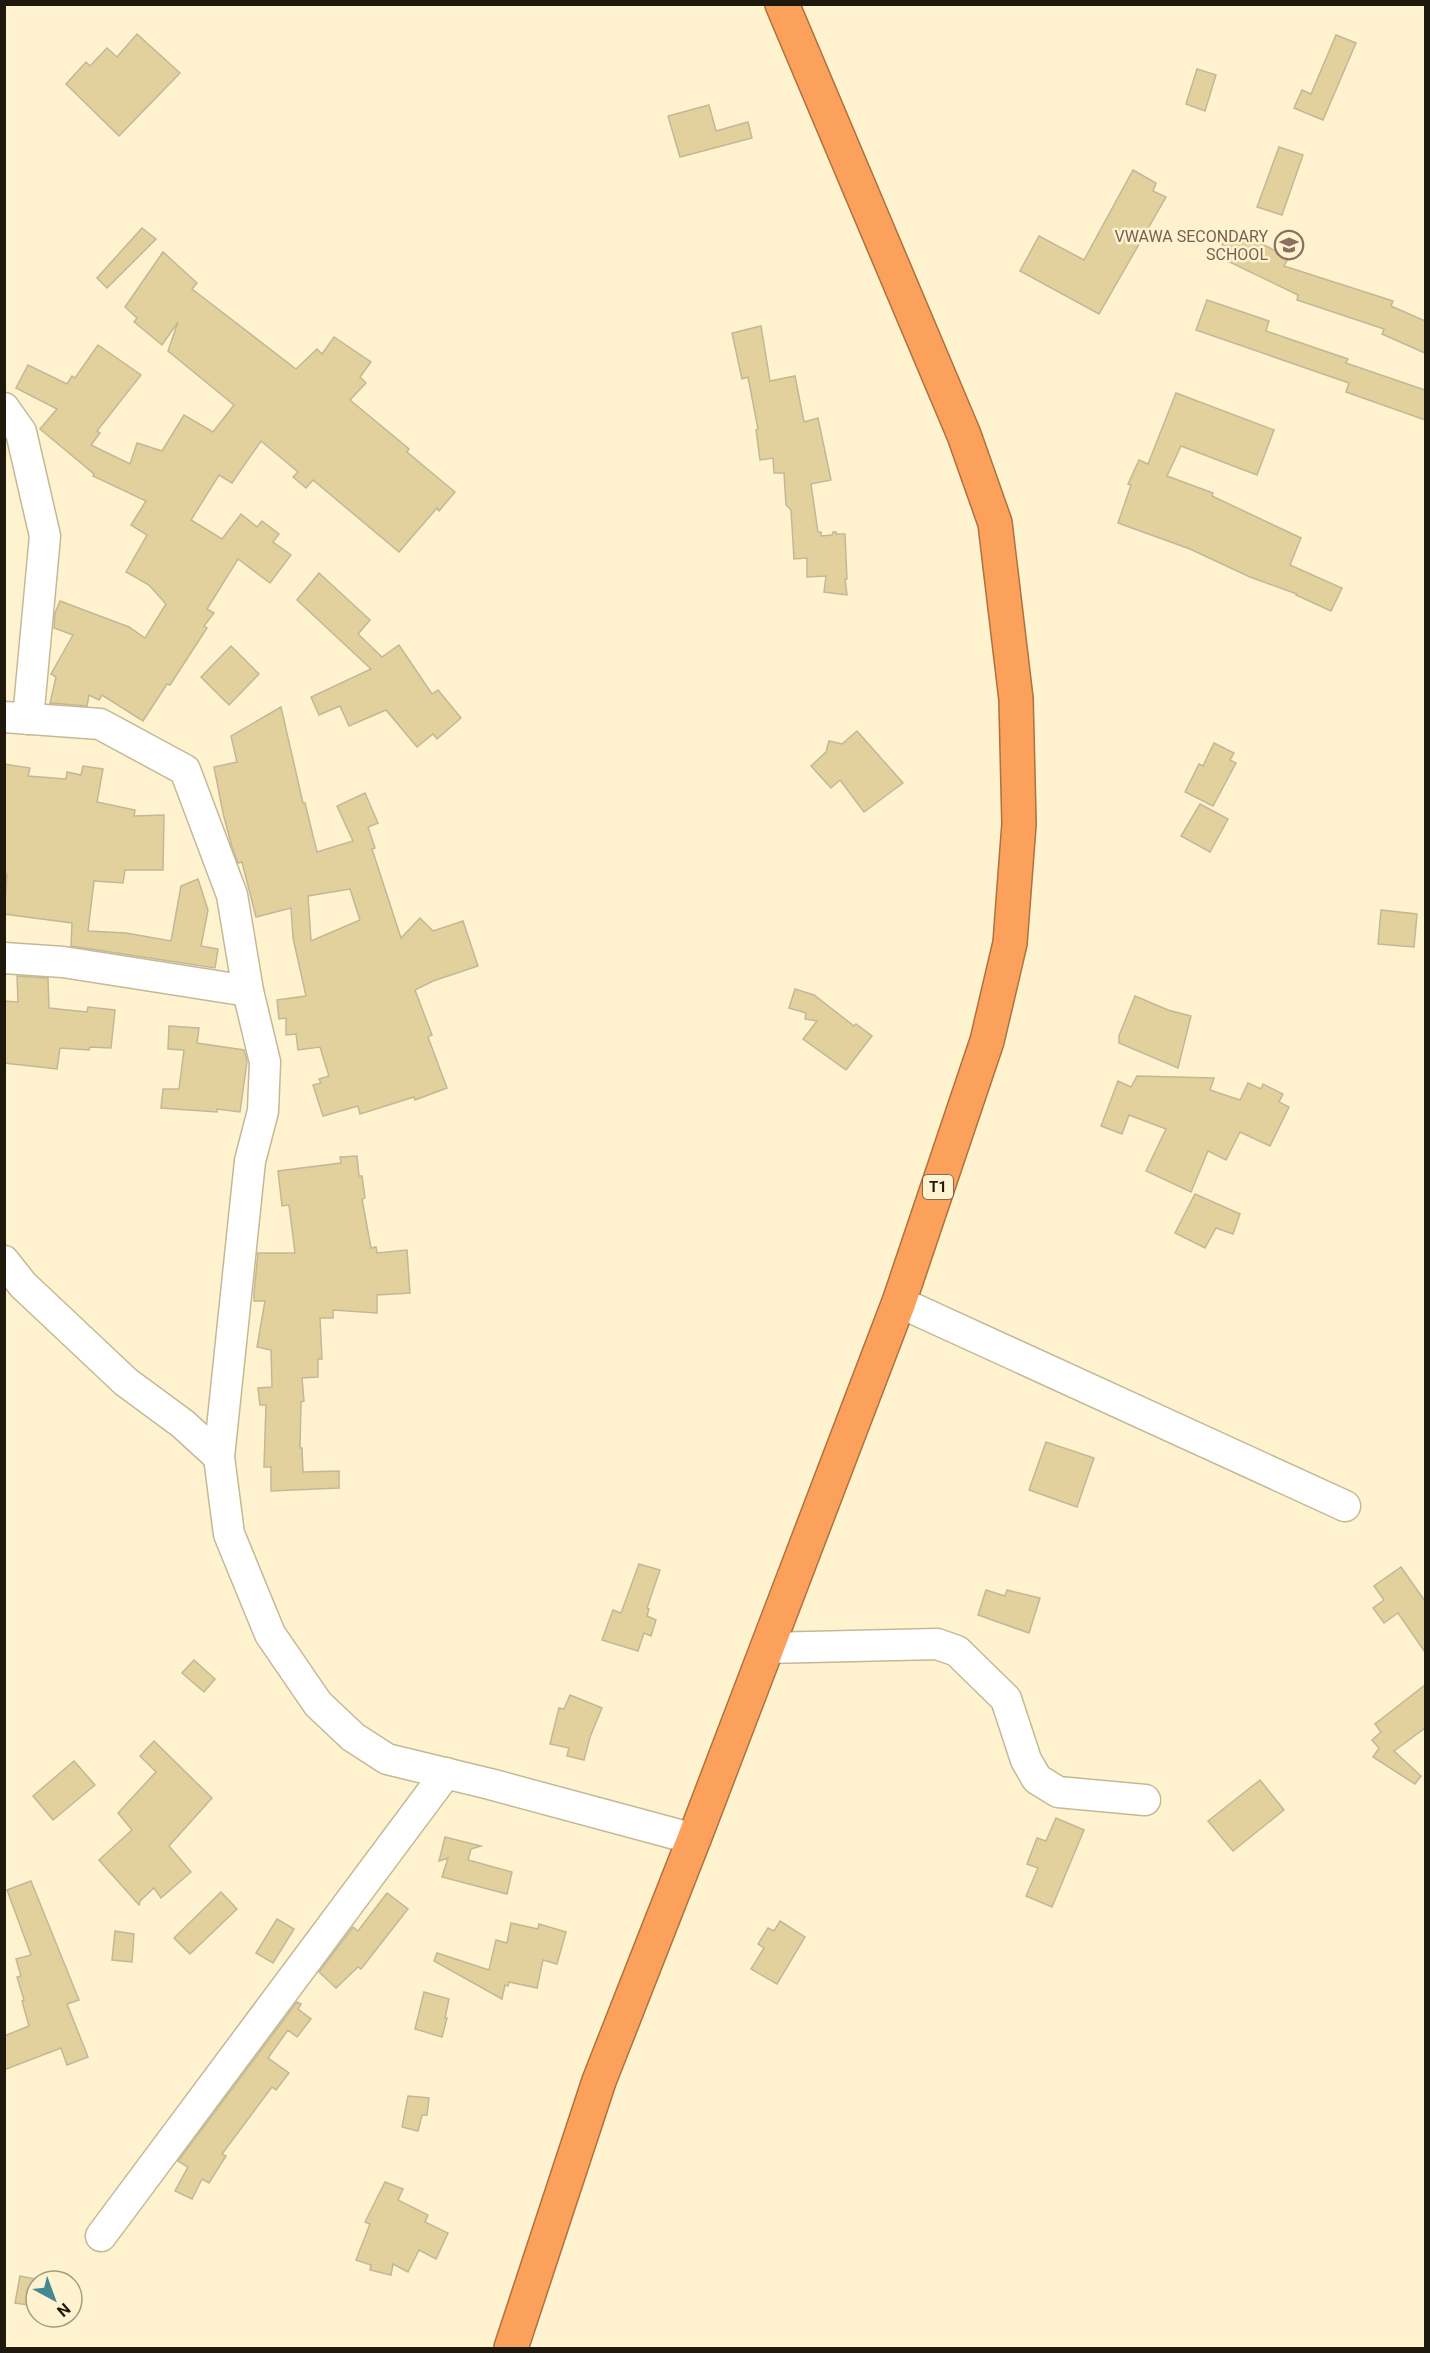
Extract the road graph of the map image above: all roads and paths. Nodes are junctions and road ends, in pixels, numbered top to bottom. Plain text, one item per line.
1 (782, 4) edge
2 (4, 408) edge
3 (16, 718) edge
4 (4, 957) edge
5 (248, 991) junction
6 (4, 1261) edge
7 (899, 1302) junction
8 (219, 1457) junction
9 (1346, 1506) dead end
10 (767, 1648) junction
11 (446, 1773) junction
12 (1145, 1800) dead end
13 (694, 1839) junction
14 (101, 2236) dead end
15 (511, 2349) edge

1 - 7 highway, T1
2 - 3 street
3 - 5 street
4 - 5 street
5 - 8 street
6 - 8 street
7 - 9 street
7 - 10 highway, T1
8 - 11 street
10 - 12 street
10 - 13 highway, T1
11 - 13 street
11 - 14 street
13 - 15 highway, T1

